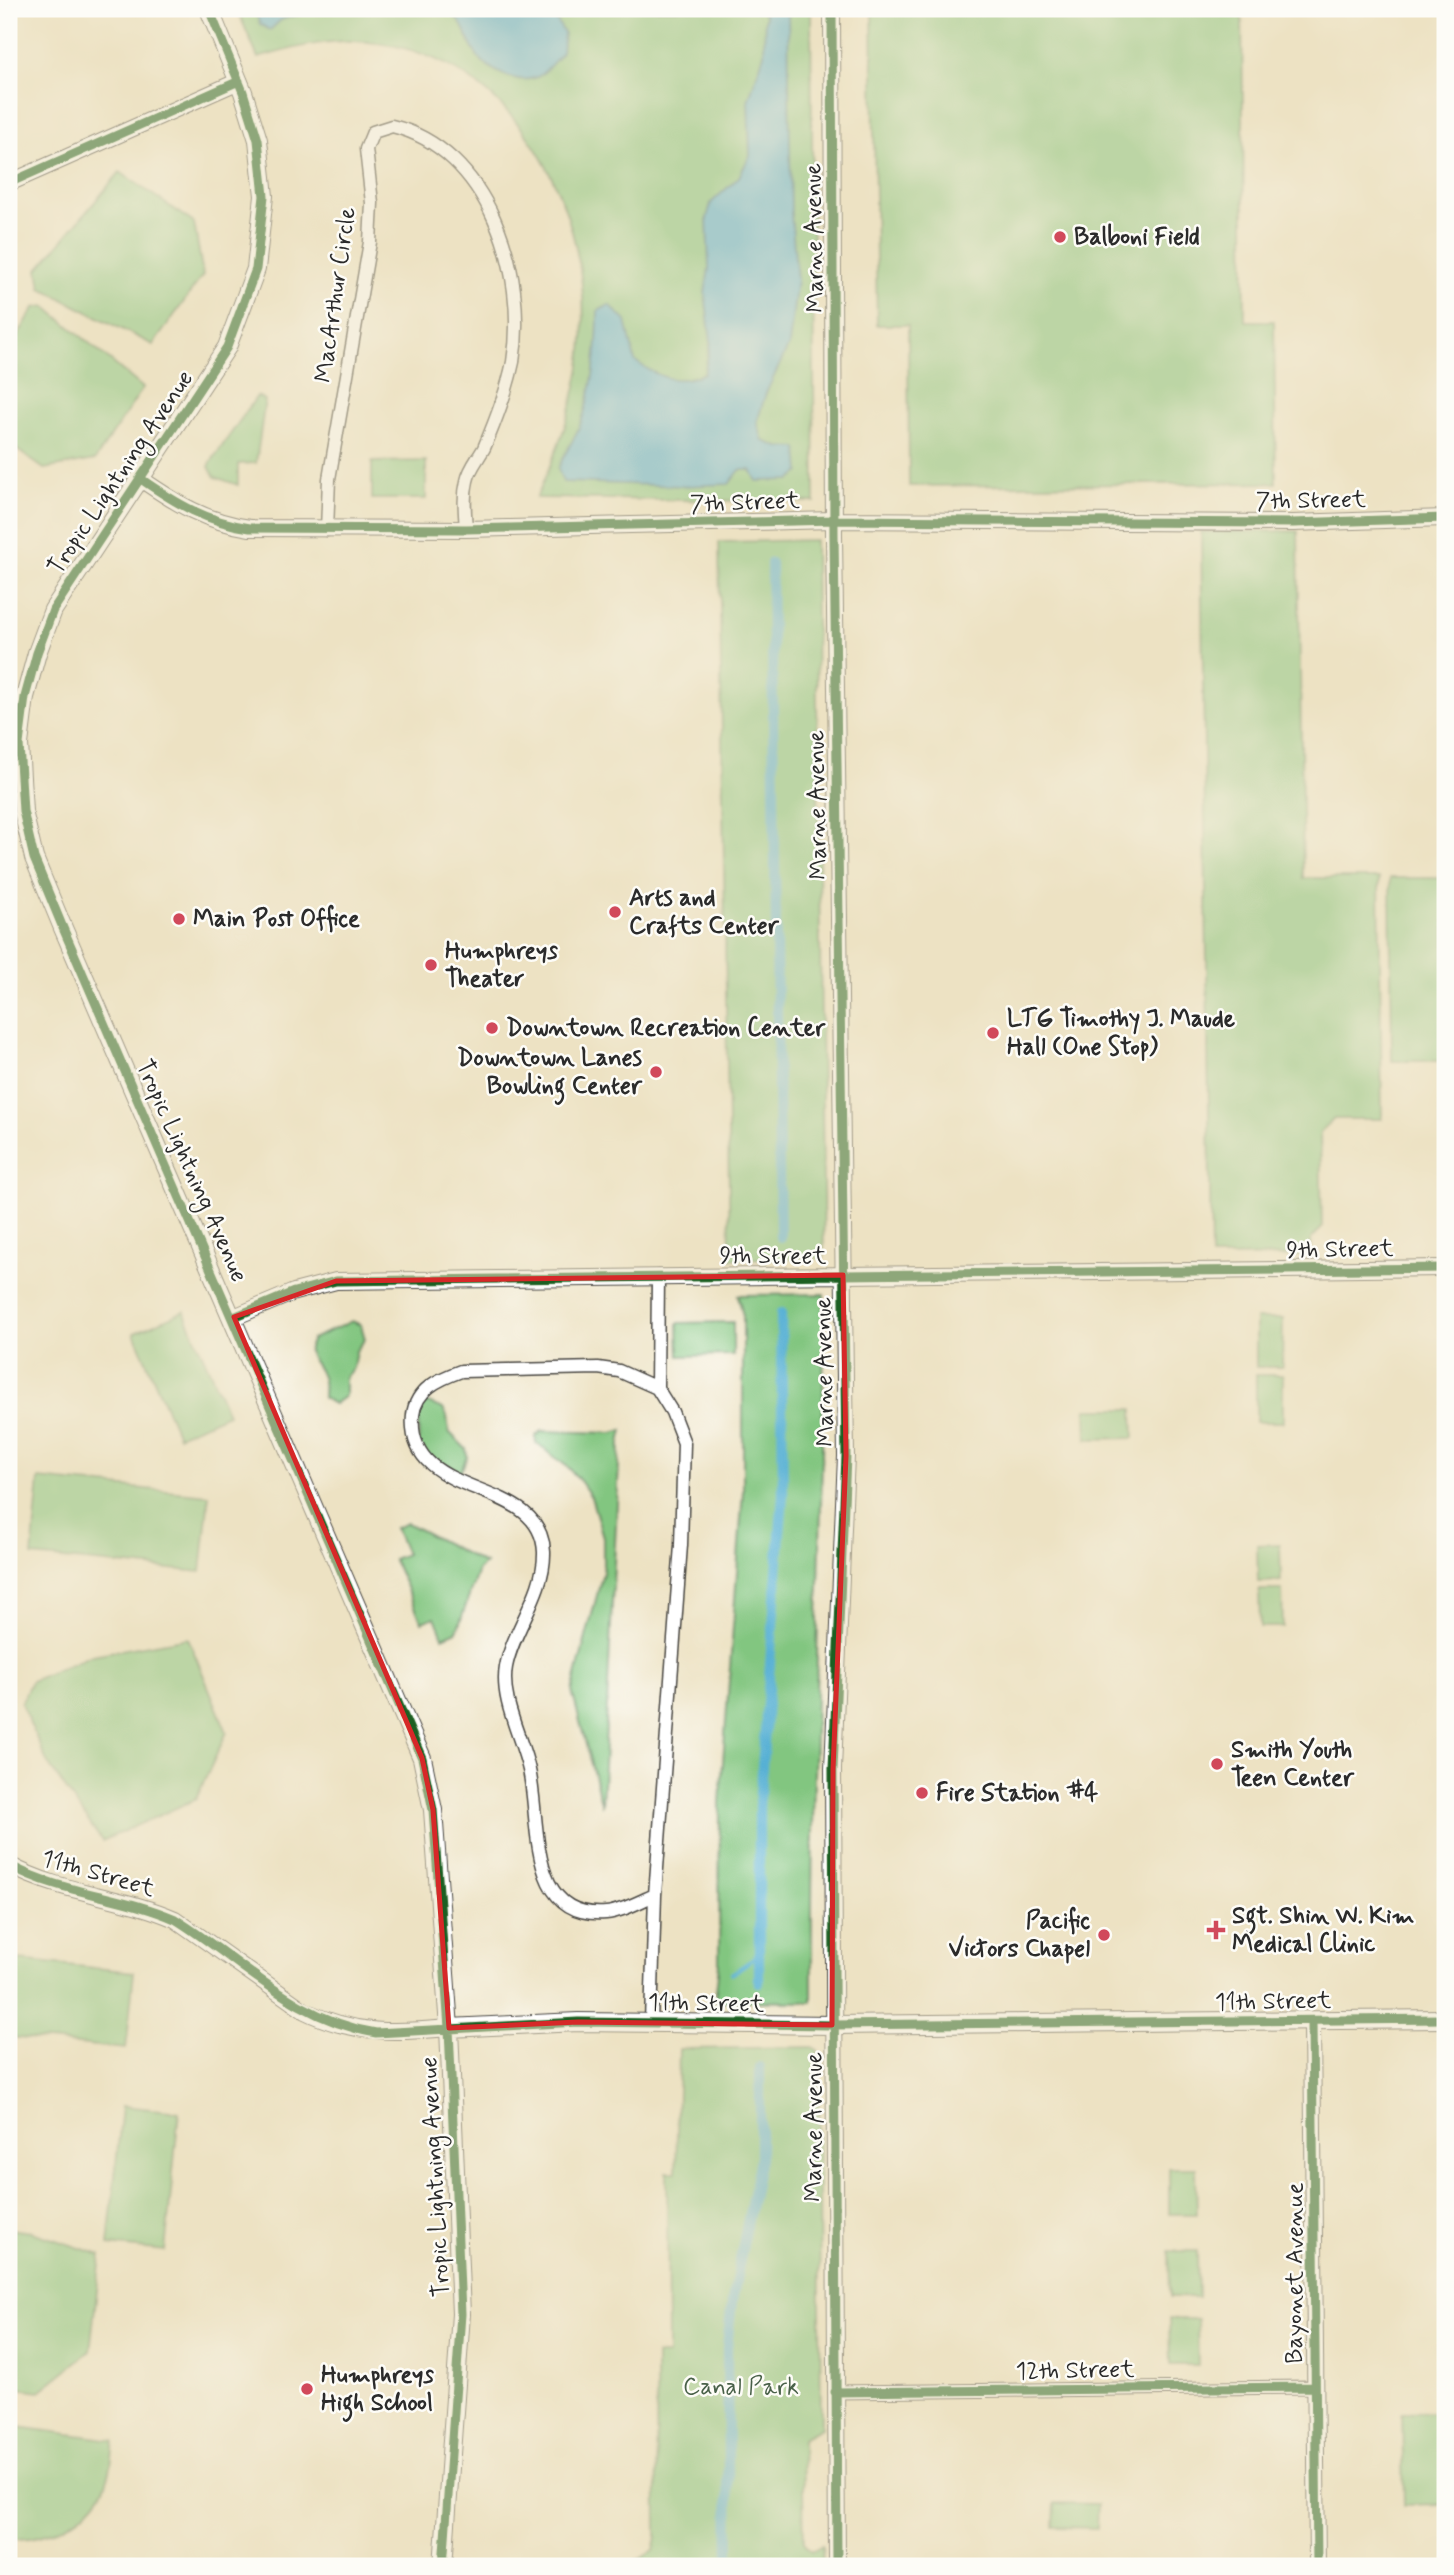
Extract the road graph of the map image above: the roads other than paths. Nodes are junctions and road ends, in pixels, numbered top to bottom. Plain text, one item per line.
1 (209, 9) edge
2 (832, 9) edge
3 (239, 81) junction
4 (9, 183) edge
5 (141, 479) junction
6 (1445, 518) edge
7 (834, 520) junction
8 (466, 529) junction
9 (327, 530) junction
10 (1445, 1268) edge
11 (843, 1275) junction
12 (658, 1276) junction
13 (234, 1317) junction
14 (656, 1388) junction
15 (9, 1865) edge
16 (655, 1895) junction
17 (1445, 2019) edge
18 (1312, 2021) junction
19 (651, 2022) junction
20 (832, 2025) junction
21 (449, 2028) junction
22 (1315, 2387) junction
23 (835, 2392) junction
24 (443, 2566) edge
25 (837, 2566) edge
26 (1317, 2566) edge

1 - 3 main road, Tropic Lightning Avenue
2 - 7 street, Marne Avenue
3 - 4 street
3 - 5 main road, Tropic Lightning Avenue
5 - 9 street, 7th Street
5 - 13 main road, Tropic Lightning Avenue
6 - 7 street, 7th Street
7 - 8 street, 7th Street
7 - 11 street, Marne Avenue
8 - 9 street, 7th Street
8 - 9 street, MacArthur Circle
10 - 11 street, 9th Street
11 - 12 street, 9th Street
11 - 20 street, Marne Avenue
12 - 13 street, 9th Street
12 - 14 street
13 - 21 main road, Tropic Lightning Avenue
14 - 16 street
14 - 16 street
15 - 21 street, 11th Street
16 - 19 street
17 - 18 main road, 11th Street
18 - 20 main road, 11th Street
18 - 22 street, Bayonet Avenue
19 - 20 main road, 11th Street
19 - 21 main road, 11th Street
20 - 23 street, Marne Avenue
21 - 24 main road, Tropic Lightning Avenue
22 - 23 street, 12th Street
22 - 26 street, Bayonet Avenue
23 - 25 street, Marne Avenue

